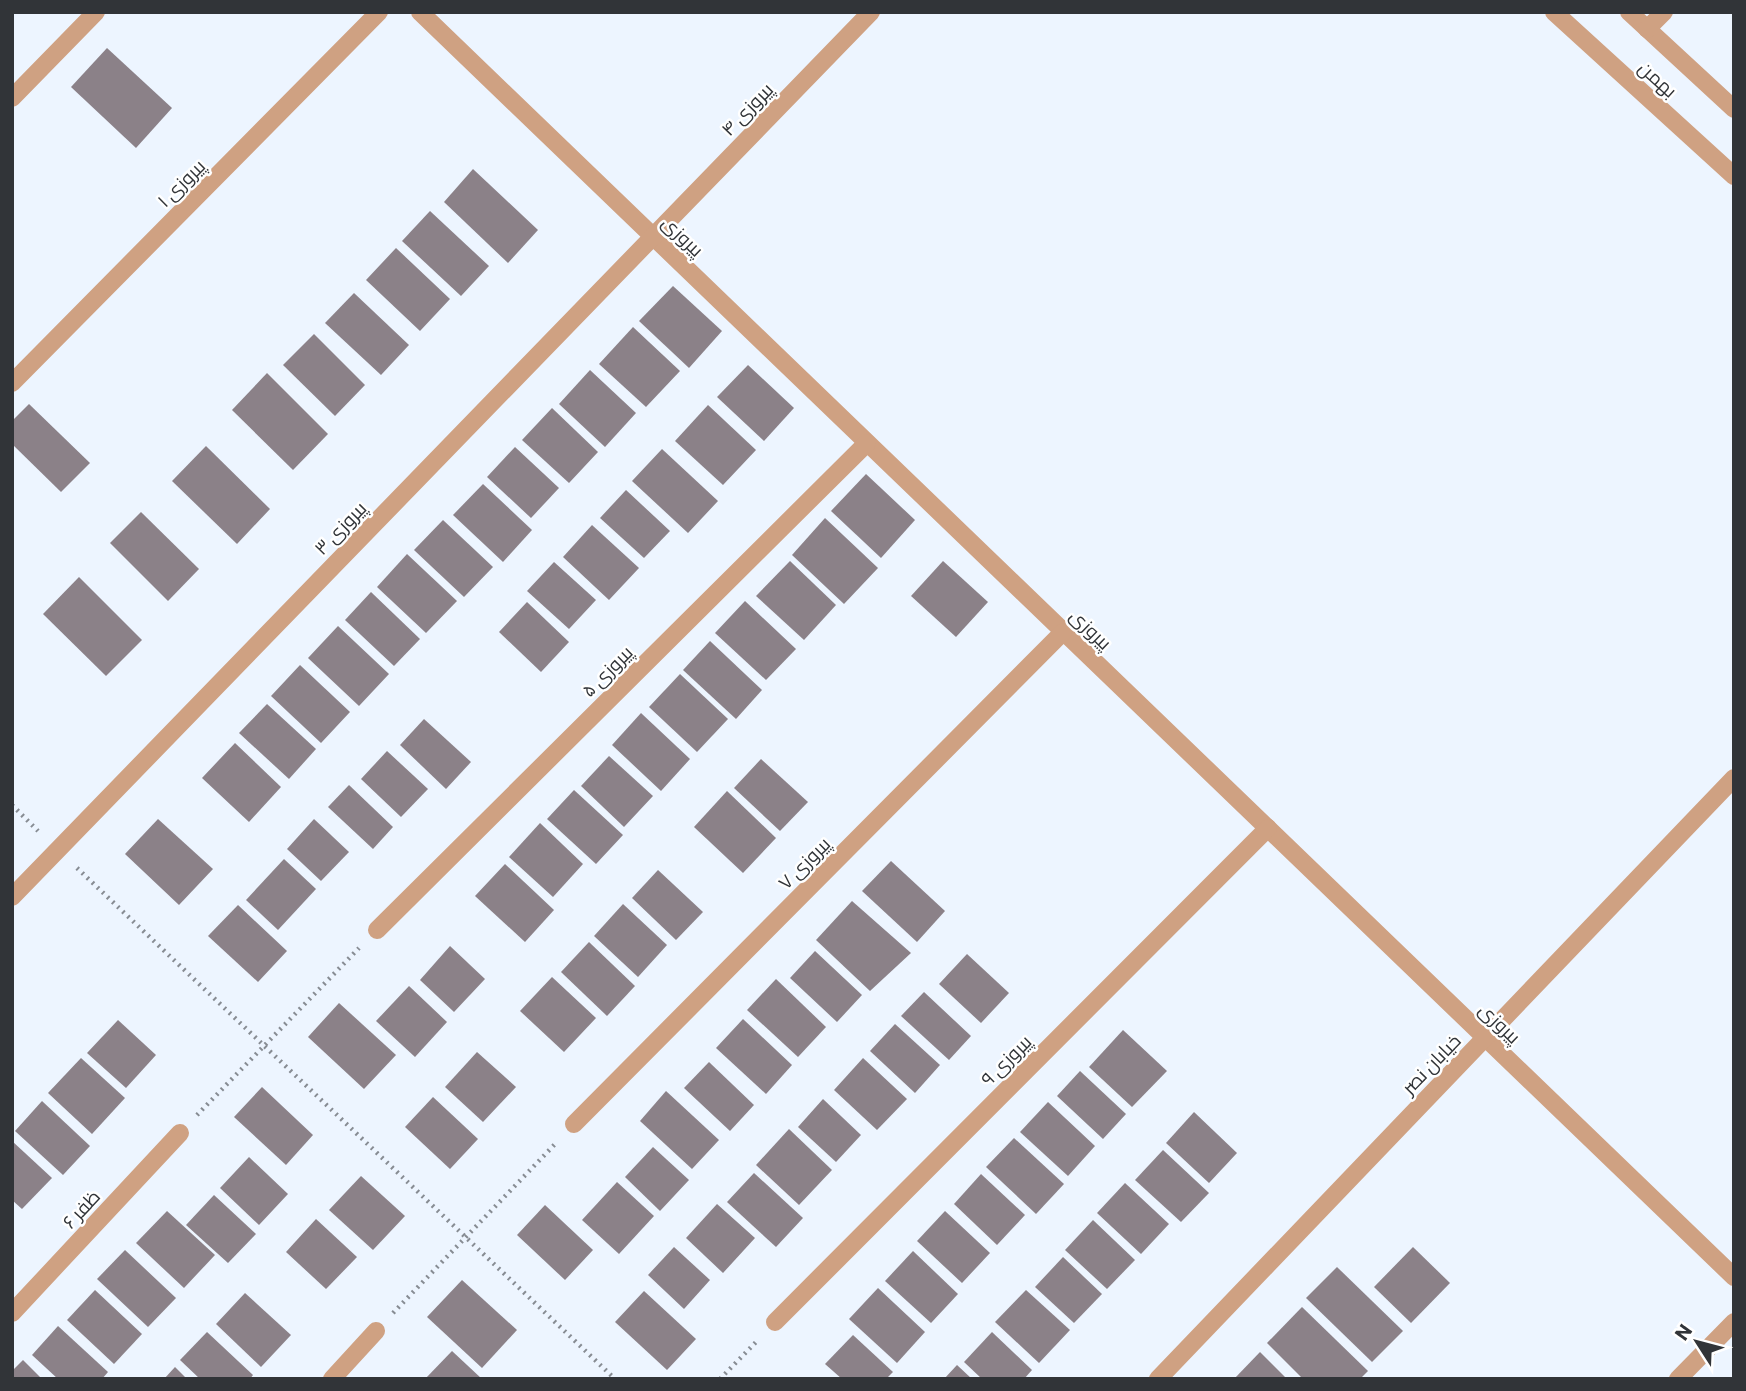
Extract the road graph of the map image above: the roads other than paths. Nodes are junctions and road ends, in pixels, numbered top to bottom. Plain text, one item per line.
1 (96, 12) edge
2 (379, 12) edge
3 (420, 12) edge
4 (871, 12) edge
5 (1554, 12) edge
6 (1629, 12) edge
7 (1664, 12) edge
8 (1647, 29) junction
9 (12, 98) edge
10 (1734, 109) edge
11 (1734, 176) edge
12 (652, 236) junction
13 (12, 383) edge
14 (867, 443) junction
15 (1063, 632) junction
16 (1734, 778) edge
17 (1268, 828) junction
18 (12, 897) edge
19 (377, 930) road end
20 (1485, 1038) junction
21 (574, 1124) road end
22 (180, 1133) road end
23 (1734, 1277) edge
24 (12, 1313) edge
25 (775, 1322) road end
26 (1734, 1322) edge
27 (376, 1331) road end
28 (332, 1379) edge
29 (1158, 1379) edge
30 (1678, 1379) edge

1 - 9 street
2 - 13 street, پیروزی ۱
3 - 12 street, پیروزی
4 - 12 street, پیروزی ۴
5 - 11 street, بهمن
6 - 8 street, بهمن
7 - 8 street
8 - 10 street, بهمن
12 - 14 street, پیروزی
12 - 18 street, پیروزی ۳
14 - 15 street, پیروزی
14 - 19 street, پیروزی ۵
15 - 17 street, پیروزی
15 - 21 street, پیروزی ۷
16 - 20 street, خیابان نصر
17 - 20 street, پیروزی
17 - 25 street, پیروزی ۹
20 - 23 street, پیروزی
20 - 29 street, خیابان نصر
22 - 24 street, ظفر ۶
26 - 30 street
27 - 28 street

